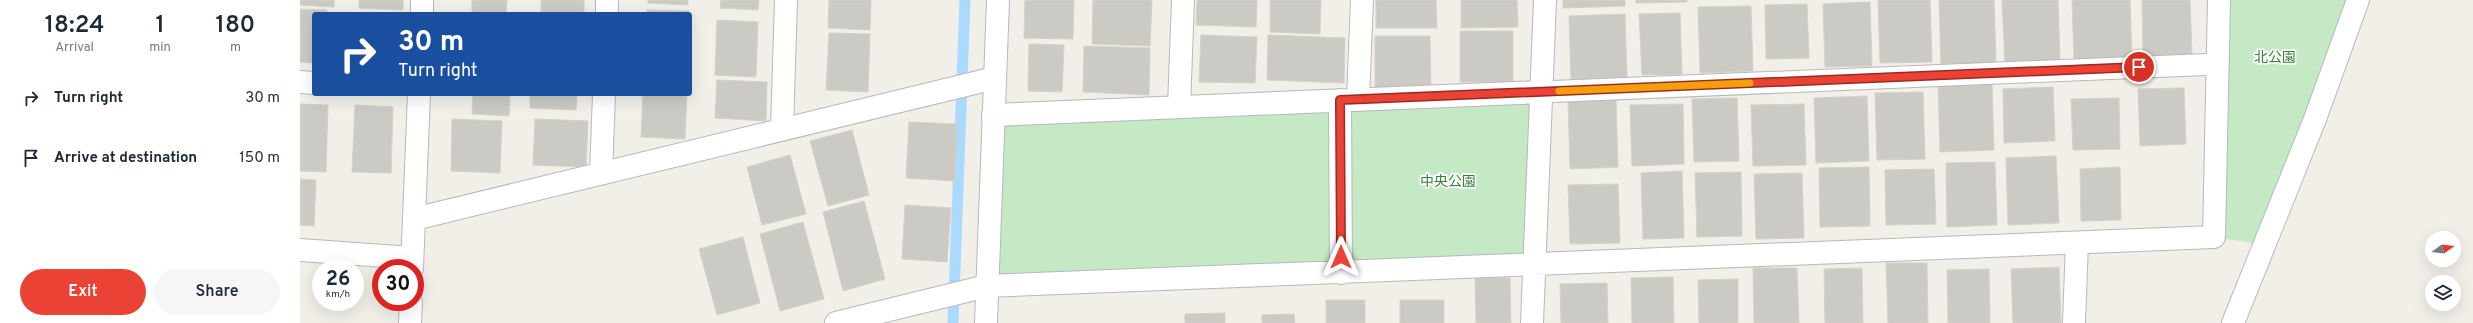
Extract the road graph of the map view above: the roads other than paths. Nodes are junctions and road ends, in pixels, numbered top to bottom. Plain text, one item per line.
1 (422, 0) edge
2 (608, 0) edge
3 (786, 0) edge
4 (998, 0) edge
5 (1183, 0) edge
6 (1362, 0) edge
7 (1545, 0) edge
8 (2219, 0) edge
9 (2358, 0) edge
10 (422, 12) edge
11 (607, 12) edge
12 (2218, 64) junction
13 (995, 78) junction
14 (300, 82) edge
15 (312, 83) edge
16 (1541, 92) junction
17 (419, 96) edge
18 (604, 96) edge
19 (1349, 100) junction
20 (1179, 107) junction
21 (993, 115) junction
22 (782, 130) junction
23 (601, 174) junction
24 (414, 219) junction
25 (2077, 243) junction
26 (300, 250) edge
27 (378, 259) edge
28 (412, 259) edge
29 (1534, 266) junction
30 (1341, 273) junction
31 (987, 286) junction
32 (410, 311) edge
33 (410, 323) edge
34 (836, 323) edge
35 (986, 323) edge
36 (1532, 323) edge
37 (2074, 323) edge
38 (2233, 323) edge

1 - 10 street
2 - 11 street
3 - 22 street
4 - 13 street
5 - 20 street
6 - 19 street
7 - 16 street
8 - 12 street
9 - 38 street
12 - 16 lane
12 - 25 street
13 - 21 street
13 - 22 street
14 - 15 street
16 - 19 street
16 - 29 street
17 - 24 street
18 - 23 street
19 - 20 street
19 - 30 street
20 - 21 street
21 - 31 street
22 - 23 street
23 - 24 street
24 - 28 street
25 - 29 street
25 - 37 street
26 - 27 street
29 - 30 street
29 - 36 street
30 - 31 street
31 - 34 street
31 - 35 street
32 - 33 street

